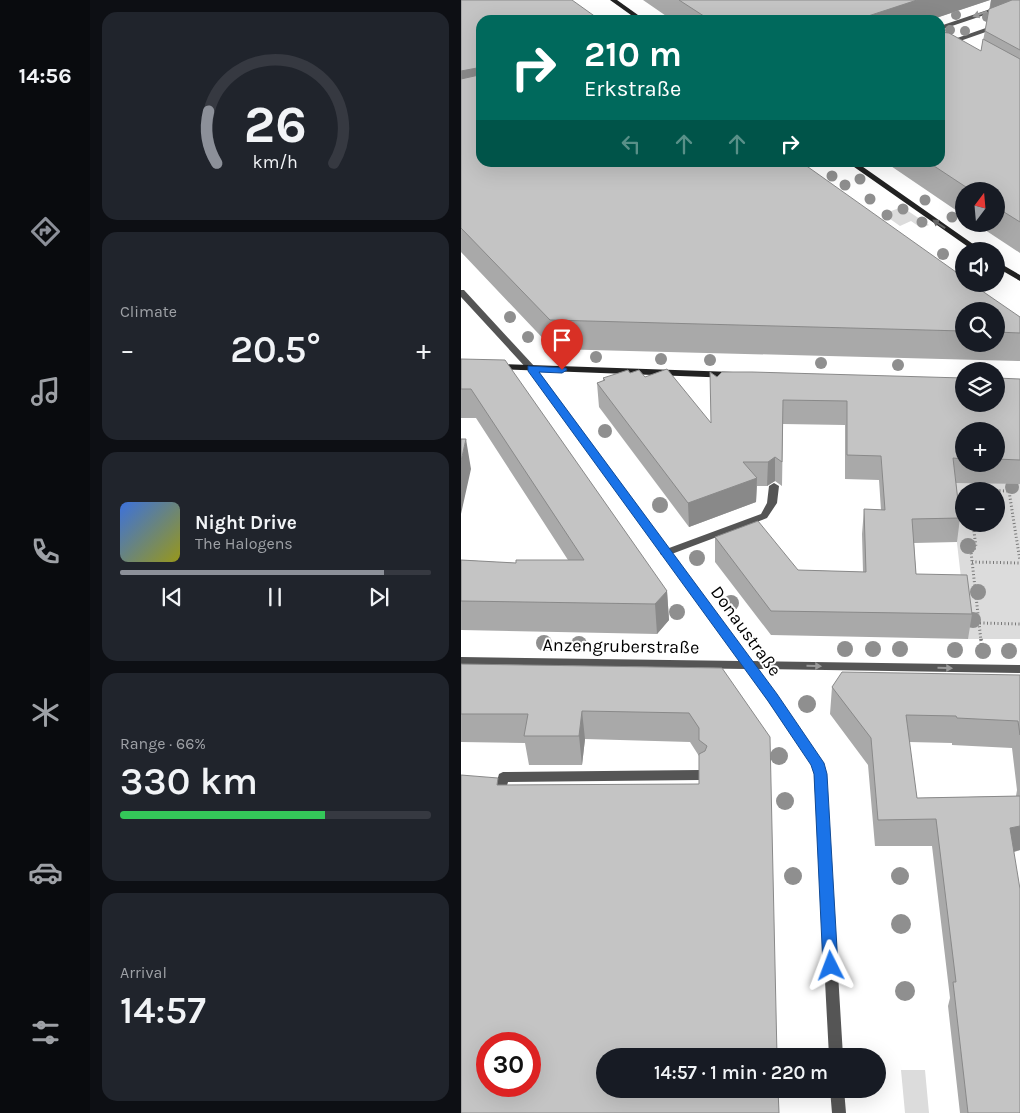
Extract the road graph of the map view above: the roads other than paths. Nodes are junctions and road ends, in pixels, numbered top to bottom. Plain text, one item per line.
1 (613, 0) edge
2 (1020, 1) edge
3 (635, 15) edge
4 (1020, 18) edge
5 (945, 26) edge
6 (945, 40) edge
7 (949, 42) junction
8 (945, 44) edge
9 (962, 49) edge
10 (857, 167) edge
11 (966, 242) edge
12 (1005, 269) edge
13 (1020, 279) edge
14 (461, 292) edge
15 (490, 367) edge
16 (532, 369) junction
17 (661, 373) junction
18 (717, 374) junction
19 (738, 375) edge
20 (670, 386) edge
21 (717, 387) edge
22 (774, 486) dead end
23 (665, 553) junction
24 (461, 661) edge
25 (748, 666) junction
26 (1020, 669) edge
27 (700, 775) edge
28 (477, 786) edge
29 (836, 1048) edge
30 (838, 1098) edge
31 (839, 1113) edge

1 - 3 main road
2 -> 5 street
4 - 7 street
6 - 7 street
7 - 8 street
7 - 9 street
11 -> 10 main road
12 - 13 main road
14 - 16 street, Donaustraße
15 - 16 main road
16 - 17 main road
16 - 23 street, Donaustraße
17 - 18 main road
17 - 20 street
18 - 19 main road
18 - 21 street
22 - 23 street
23 - 25 street, Donaustraße
24 - 25 street, Anzengruberstraße
25 -> 26 street, Anzengruberstraße
25 - 29 street, Donaustraße
27 - 28 street
30 - 31 street

